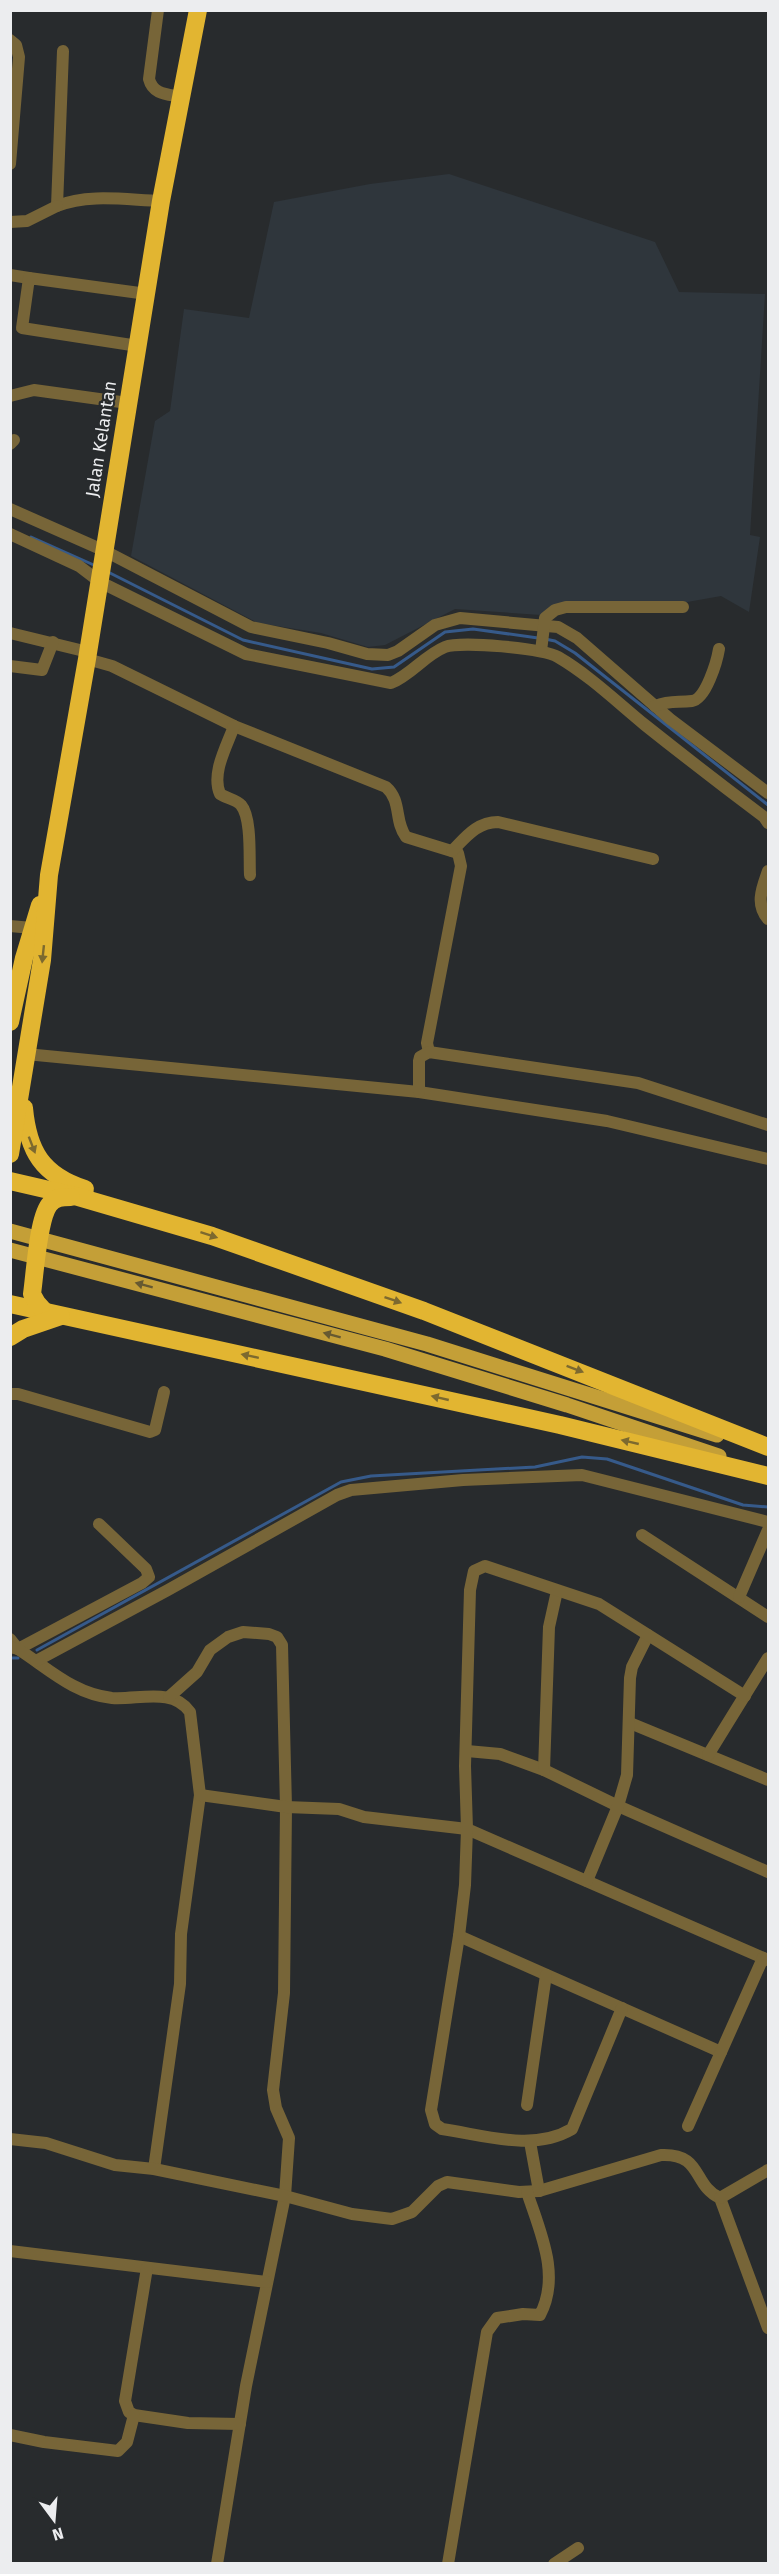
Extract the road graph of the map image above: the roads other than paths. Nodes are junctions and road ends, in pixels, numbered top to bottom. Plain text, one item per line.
1 (158, 10) edge
2 (198, 10) edge
3 (10, 40) edge
4 (63, 51) dead end
5 (182, 97) junction
6 (12, 138) edge
7 (10, 164) edge
8 (161, 201) junction
9 (57, 206) junction
10 (10, 222) edge
11 (10, 275) edge
12 (29, 278) junction
13 (147, 294) junction
14 (16, 328) edge
15 (138, 346) junction
16 (10, 396) edge
17 (128, 403) junction
18 (10, 509) edge
19 (10, 534) edge
20 (102, 567) junction
21 (683, 607) dead end
22 (543, 627) junction
23 (10, 633) edge
24 (53, 642) junction
25 (719, 648) dead end
26 (542, 649) junction
27 (88, 656) junction
28 (10, 666) edge
29 (655, 706) junction
30 (234, 726) junction
31 (768, 793) edge
32 (768, 823) edge
33 (452, 851) junction
34 (653, 859) dead end
35 (768, 871) edge
36 (49, 875) junction
37 (250, 875) dead end
38 (768, 919) edge
39 (10, 926) edge
40 (32, 928) junction
41 (10, 1022) edge
42 (429, 1052) junction
43 (26, 1054) junction
44 (22, 1088) junction
45 (419, 1089) junction
46 (768, 1125) edge
47 (10, 1154) edge
48 (768, 1159) edge
49 (10, 1181) edge
50 (75, 1196) junction
51 (167, 1222) junction
52 (10, 1231) edge
53 (10, 1250) edge
54 (10, 1304) edge
55 (54, 1314) junction
56 (10, 1337) edge
57 (164, 1392) dead end
58 (10, 1394) edge
59 (768, 1447) edge
60 (768, 1452) edge
61 (768, 1475) edge
62 (768, 1521) edge
63 (99, 1524) dead end
64 (768, 1530) edge
65 (642, 1535) dead end
66 (557, 1591) junction
67 (739, 1597) junction
68 (768, 1617) edge
69 (648, 1635) junction
70 (10, 1639) edge
71 (14, 1648) edge
72 (768, 1658) edge
73 (36, 1660) junction
74 (745, 1696) junction
75 (170, 1697) junction
76 (630, 1723) junction
77 (467, 1750) junction
78 (708, 1755) junction
79 (544, 1770) junction
80 (768, 1780) edge
81 (200, 1795) junction
82 (618, 1806) junction
83 (286, 1807) junction
84 (467, 1829) junction
85 (768, 1872) edge
86 (587, 1881) junction
87 (459, 1936) junction
88 (766, 1959) edge
89 (546, 1975) junction
90 (622, 2008) junction
91 (721, 2052) junction
92 (527, 2105) dead end
93 (688, 2126) dead end
94 (10, 2139) edge
95 (530, 2142) junction
96 (154, 2169) junction
97 (768, 2170) edge
98 (533, 2191) junction
99 (285, 2196) junction
100 (720, 2198) junction
101 (10, 2251) edge
102 (147, 2268) junction
103 (267, 2282) junction
104 (768, 2328) edge
105 (134, 2415) junction
106 (240, 2424) junction
107 (10, 2435) edge
108 (578, 2548) dead end
109 (217, 2564) edge
110 (448, 2564) edge
111 (554, 2564) edge

1 - 5 street
2 - 5 highway, Jalan Kelantan
3 - 6 street
4 - 9 street
5 - 8 highway, Jalan Kelantan
6 - 7 street
8 - 9 street
8 - 13 highway, Jalan Kelantan
9 - 10 street
11 - 12 street
12 - 13 street
12 - 14 street
13 - 15 highway, Jalan Kelantan
14 - 15 street
15 - 17 highway, Jalan Kelantan
16 - 17 street
17 - 20 highway, Jalan Kelantan
18 - 20 street
19 - 20 street
20 - 22 street
20 - 26 street
20 - 27 highway, Jalan Kelantan
21 - 22 street
22 - 26 street
22 - 29 street
23 - 24 street
24 - 27 street
24 - 28 street
25 - 29 street
26 - 32 street
27 - 30 street
27 - 36 highway, Jalan Kelantan
29 - 31 street
30 - 33 street
30 - 37 street
33 - 34 street
33 - 42 street
35 - 38 street
36 - 40 highway, Jalan Kelantan
36 -> 43 highway, Jalan Kelantan
39 - 40 street
40 - 41 highway, Jalan Kelantan
42 - 45 street
42 - 46 street
43 - 44 highway, Jalan Kelantan
43 - 45 street
44 - 47 highway, Jalan Kelantan
44 -> 51 highway
45 - 48 street
49 - 50 highway
50 - 51 highway
50 - 55 highway
51 -> 59 highway
52 - 60 main road
61 -> 53 main road
54 - 55 highway
55 - 56 highway
61 -> 55 highway
57 - 58 street
62 - 73 street
63 - 71 street
64 - 67 street
65 - 67 street
66 - 69 street
66 - 77 street
66 - 79 street
67 - 68 street
69 - 74 street
69 - 76 street
70 - 71 street
71 - 73 street
72 - 74 street
73 - 75 street
74 - 78 street
75 - 81 street
75 - 83 street
76 - 78 street
76 - 82 street
77 - 79 street
77 - 84 street
78 - 80 street
79 - 82 street
81 - 83 street
81 - 96 street
82 - 85 street
82 - 86 street
83 - 84 street
83 - 99 street
84 - 86 street
84 - 87 street
86 - 88 street
87 - 89 street
87 - 95 street
88 - 91 street
89 - 90 street
89 - 92 street
90 - 91 street
90 - 95 street
91 - 93 street
94 - 96 street
95 - 98 street
96 - 99 street
97 - 100 street
98 - 99 street
98 - 100 street
98 - 110 street
99 - 103 street
100 - 104 street
101 - 102 street
102 - 103 street
102 - 105 street
103 - 106 street
105 - 106 street
105 - 107 street
106 - 109 street
108 - 111 street

